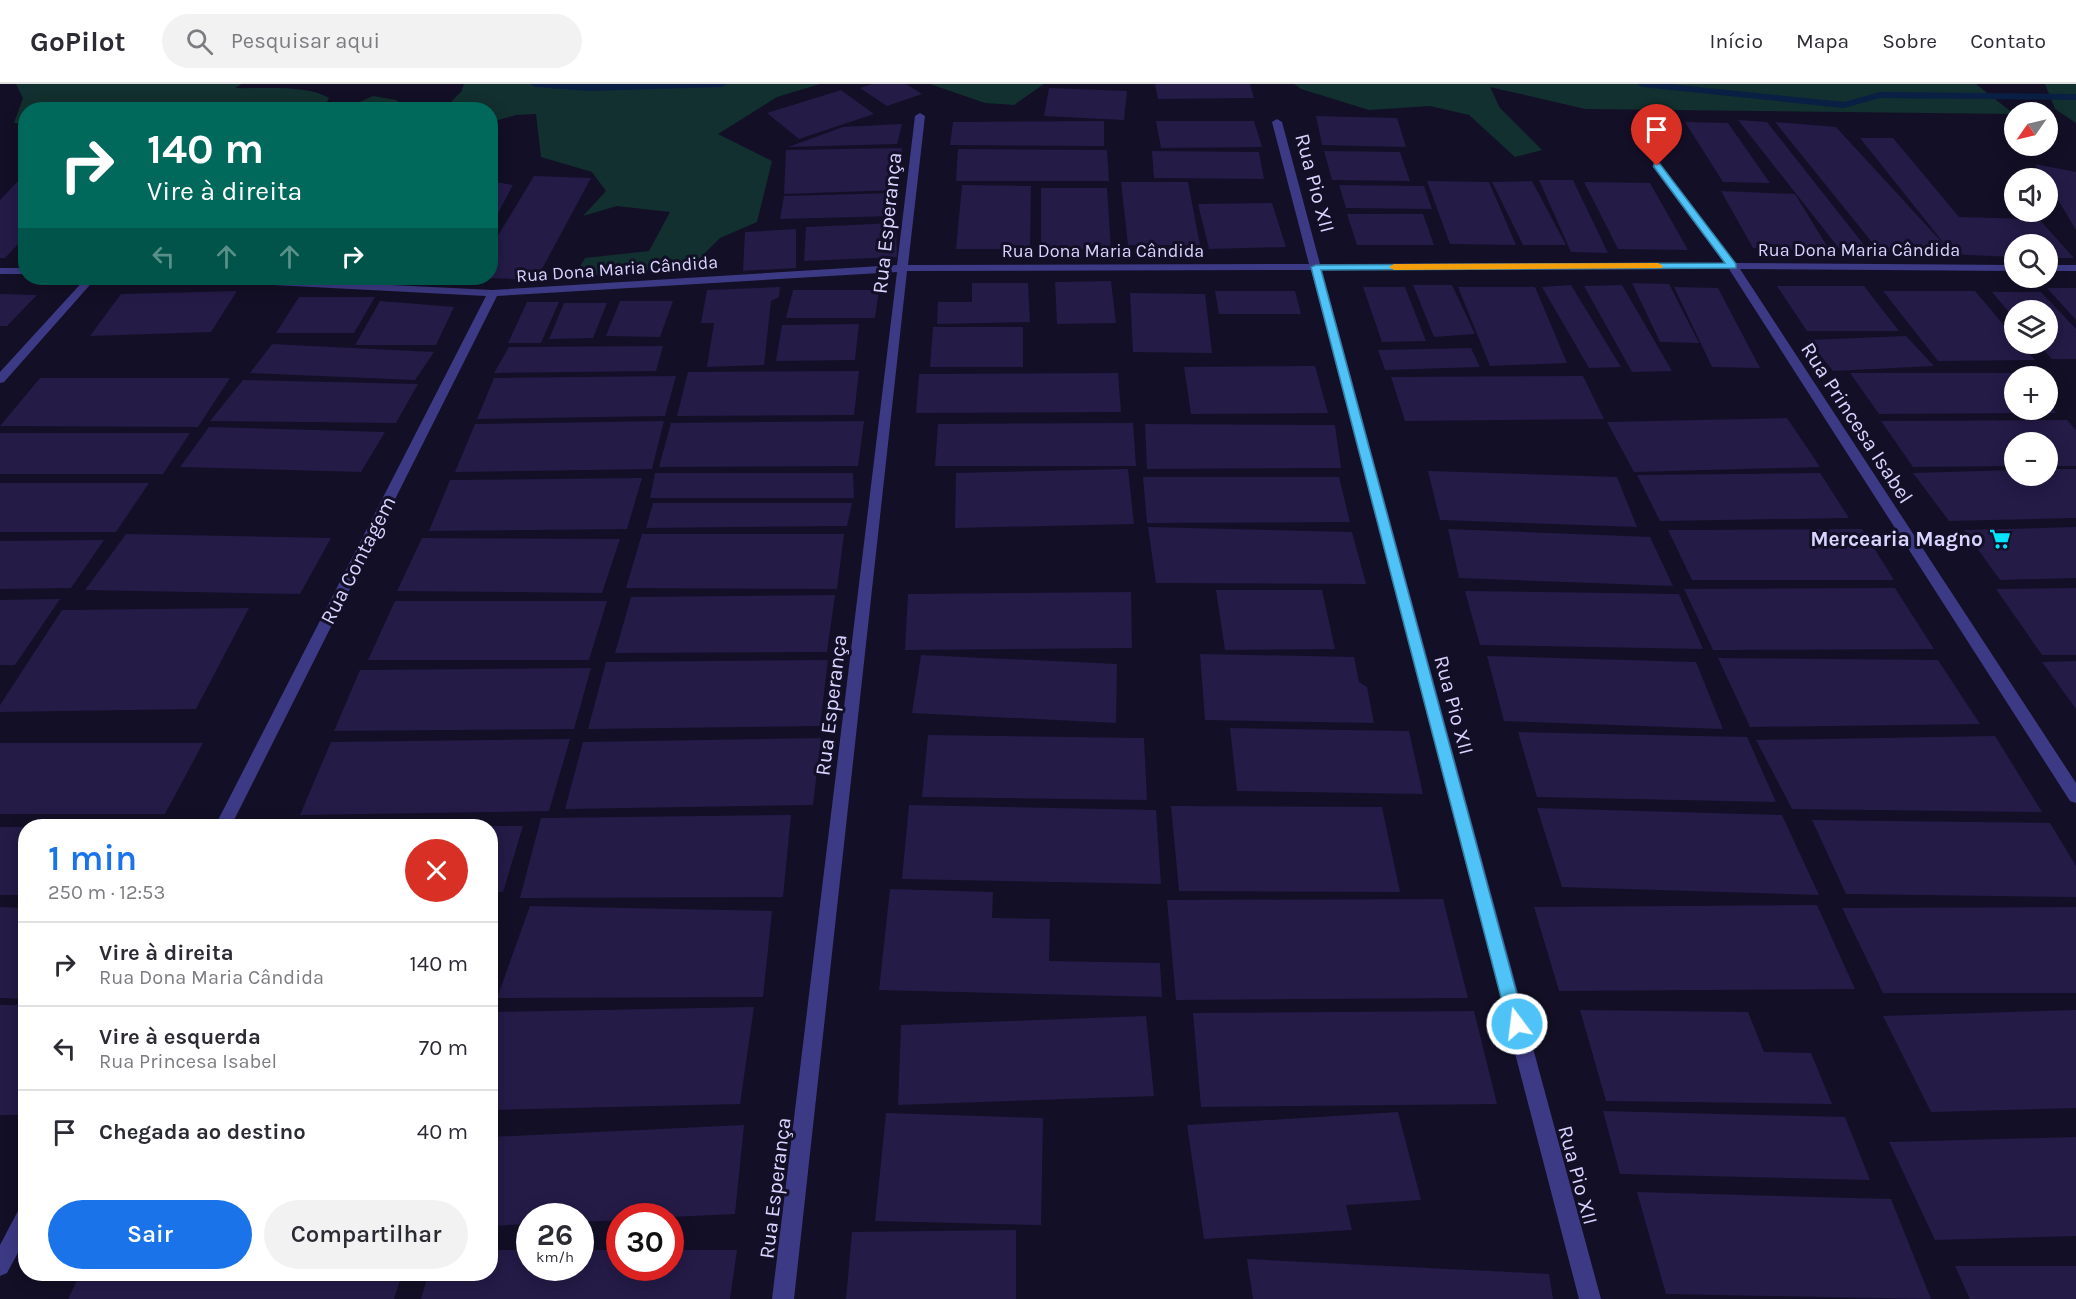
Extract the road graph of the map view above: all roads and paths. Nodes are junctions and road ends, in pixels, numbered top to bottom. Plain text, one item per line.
1 (920, 117) dead end
2 (1277, 122) dead end
3 (1657, 166) dead end
4 (1732, 266) junction
5 (1316, 267) junction
6 (903, 268) junction
7 (2004, 268) edge
8 (2058, 268) edge
9 (2076, 268) edge
10 (0, 271) edge
11 (18, 271) edge
12 (85, 285) edge
13 (324, 285) edge
14 (493, 294) junction
15 (0, 379) edge
16 (2076, 796) edge
17 (227, 819) edge
18 (18, 1231) edge
19 (0, 1266) edge
20 (783, 1299) edge
21 (1590, 1299) edge

1 - 6 street, Rua Esperança
2 - 5 street, Rua Pio XII
3 - 4 street, Rua Princesa Isabel
4 - 5 street, Rua Dona Maria Cândida
4 - 7 street, Rua Dona Maria Cândida
4 - 16 street, Rua Princesa Isabel
5 - 6 street, Rua Dona Maria Cândida
5 - 21 street, Rua Pio XII
6 - 14 street, Rua Dona Maria Cândida
6 - 20 street, Rua Esperança
8 - 9 street
10 - 11 street
12 - 15 street
13 - 14 street, Rua Dona Maria Cândida
14 - 17 street, Rua Contagem
18 - 19 street

